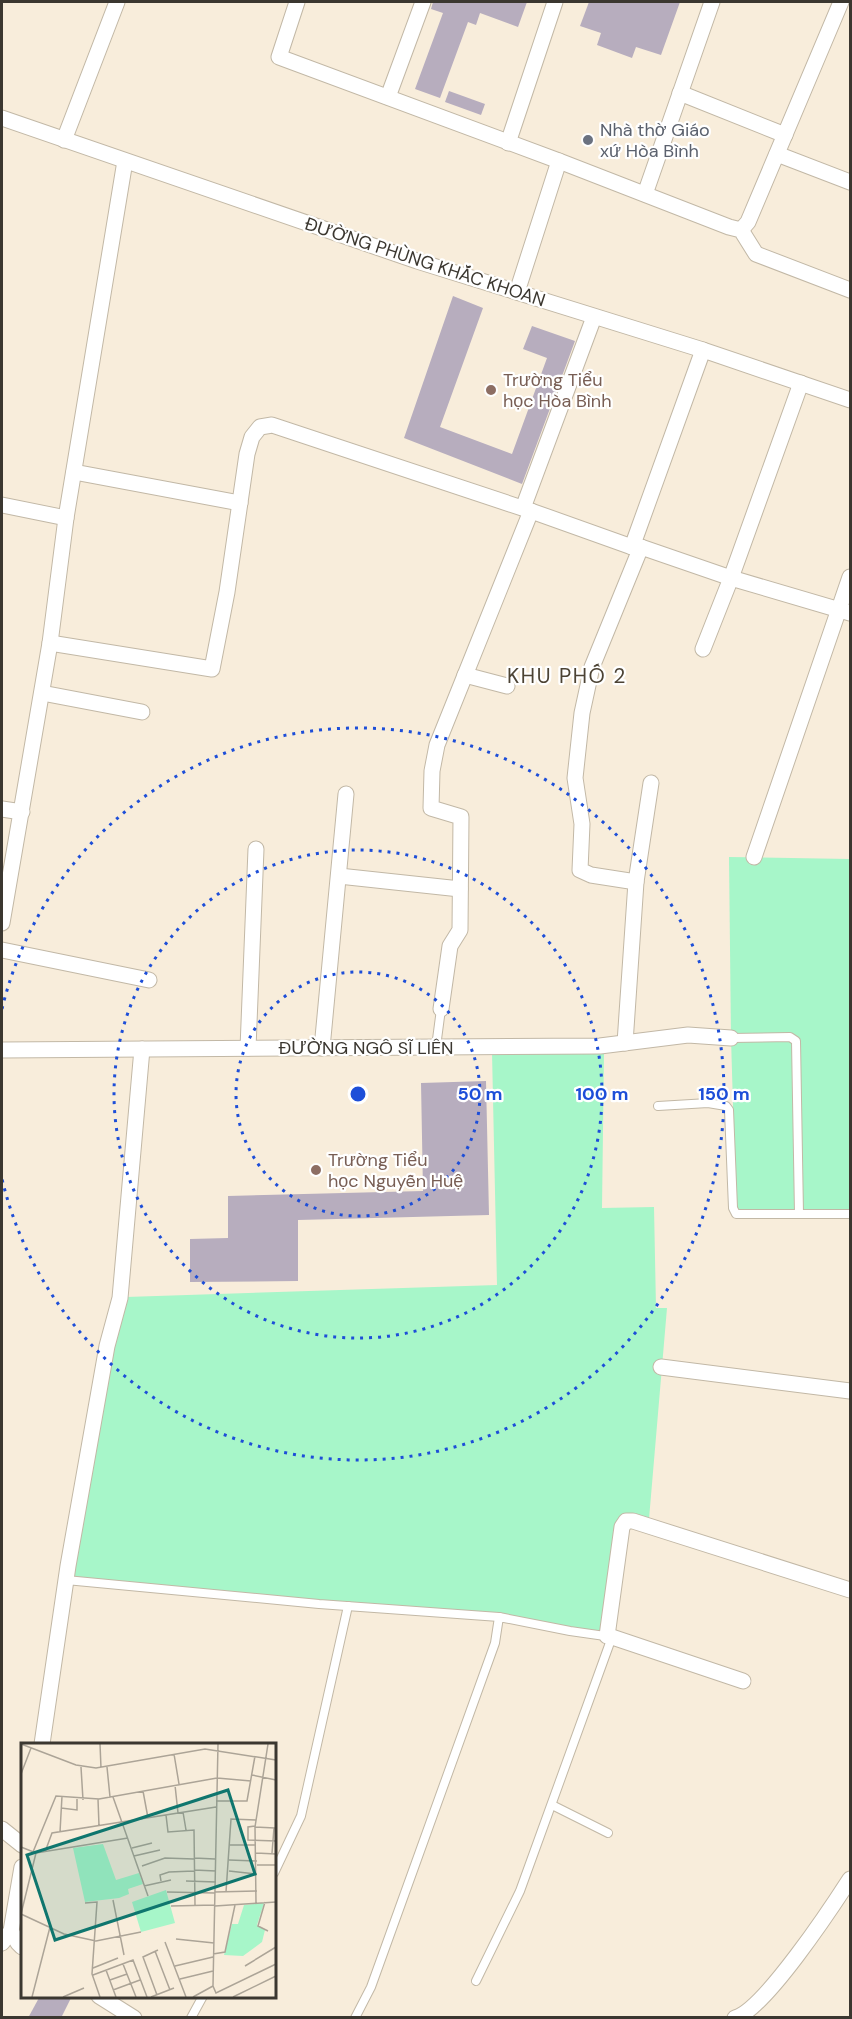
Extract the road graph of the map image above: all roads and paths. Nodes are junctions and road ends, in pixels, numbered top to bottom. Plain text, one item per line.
1 (117, 2) edge
2 (297, 2) edge
3 (423, 2) edge
4 (555, 2) edge
5 (712, 2) edge
6 (841, 2) edge
7 (680, 93) junction
8 (388, 97) junction
9 (2, 118) edge
10 (785, 135) junction
11 (64, 140) junction
12 (508, 143) junction
13 (777, 154) junction
14 (125, 161) junction
15 (559, 161) junction
16 (850, 182) edge
17 (645, 194) junction
18 (741, 230) junction
19 (850, 290) edge
20 (517, 292) junction
21 (594, 317) junction
22 (703, 350) junction
23 (801, 383) junction
24 (850, 400) edge
25 (74, 472) junction
26 (240, 503) junction
27 (2, 506) edge
28 (527, 510) junction
29 (66, 518) junction
30 (636, 547) junction
31 (850, 577) edge
32 (731, 578) junction
33 (845, 611) edge
34 (50, 643) junction
35 (703, 649) dead end
36 (465, 675) junction
37 (507, 686) dead end
38 (42, 693) junction
39 (142, 712) dead end
40 (651, 783) dead end
41 (346, 794) dead end
42 (2, 809) edge
43 (22, 812) junction
44 (256, 849) dead end
45 (754, 857) dead end
46 (339, 876) junction
47 (636, 882) junction
48 (460, 889) junction
49 (2, 923) edge
50 (2, 950) edge
51 (149, 980) dead end
52 (441, 1009) joint
53 (730, 1038) joint
54 (626, 1043) junction
55 (436, 1047) junction
56 (248, 1048) junction
57 (322, 1048) junction
58 (142, 1049) junction
59 (2, 1050) edge
60 (658, 1106) dead end
61 (799, 1214) junction
62 (850, 1214) edge
63 (662, 1366) dead end
64 (850, 1391) edge
65 (66, 1580) junction
66 (850, 1590) edge
67 (348, 1606) junction
68 (500, 1617) junction
69 (609, 1637) junction
70 (743, 1680) dead end
71 (42, 1743) edge
72 (552, 1805) junction
73 (2, 1829) edge
74 (608, 1833) dead end
75 (21, 1844) edge
76 (276, 1869) edge
77 (21, 1871) edge
78 (850, 1879) edge
79 (6, 1937) edge
80 (21, 1946) edge
81 (476, 1981) dead end
82 (102, 1998) edge
83 (202, 1998) edge
84 (134, 2018) edge
85 (191, 2018) edge
86 (355, 2018) edge
87 (735, 2018) edge

1 - 11 street
2 - 8 street
3 - 8 street
4 - 12 street
5 - 7 street
6 - 10 street
7 - 10 street
7 - 17 street
8 - 12 street
9 - 11 street, ĐƯỜNG PHÙNG KHẮC KHOAN
10 - 13 street
11 - 14 street, ĐƯỜNG PHÙNG KHẮC KHOAN
12 - 15 street
13 - 16 street
13 - 18 street
14 - 20 street, ĐƯỜNG PHÙNG KHẮC KHOAN
14 - 25 street
15 - 17 street
15 - 20 street
17 - 18 street
18 - 19 street
20 - 21 street, ĐƯỜNG PHÙNG KHẮC KHOAN
21 - 22 street, ĐƯỜNG PHÙNG KHẮC KHOAN
21 - 28 street
22 - 23 street, ĐƯỜNG PHÙNG KHẮC KHOAN
22 - 30 street
23 - 24 street, ĐƯỜNG PHÙNG KHẮC KHOAN
23 - 32 street
25 - 26 street
25 - 29 street
26 - 28 street
26 - 34 street
27 - 29 street
28 - 30 street
28 - 36 street
29 - 34 street
30 - 32 street
30 - 47 street
31 - 33 street
32 - 33 street
32 - 35 street
33 - 45 street
34 - 38 street
36 - 37 street
36 - 48 street
38 - 39 street
38 - 43 street
40 - 47 street
41 - 46 street
42 - 43 street
43 - 49 street
44 - 56 street
46 - 48 street
46 - 57 street
47 - 54 street
48 - 52 street
50 - 51 street
52 - 55 lane
53 - 54 street, ĐƯỜNG NGÔ SĨ LIÊN
53 - 61 lane
54 - 55 street, ĐƯỜNG NGÔ SĨ LIÊN
55 - 57 street, ĐƯỜNG NGÔ SĨ LIÊN
56 - 57 street, ĐƯỜNG NGÔ SĨ LIÊN
56 - 58 street, ĐƯỜNG NGÔ SĨ LIÊN
58 - 59 street, ĐƯỜNG NGÔ SĨ LIÊN
58 - 65 street
60 - 61 lane
61 - 62 lane
63 - 64 street
65 - 67 lane
65 - 71 street
66 - 69 street
67 - 68 lane
67 - 76 lane
68 - 69 lane
68 - 86 lane
69 - 70 street
69 - 72 lane
72 - 74 lane
72 - 81 lane
73 - 75 street
77 - 79 street
78 - 87 street
79 - 80 street
82 - 84 street
83 - 85 lane

